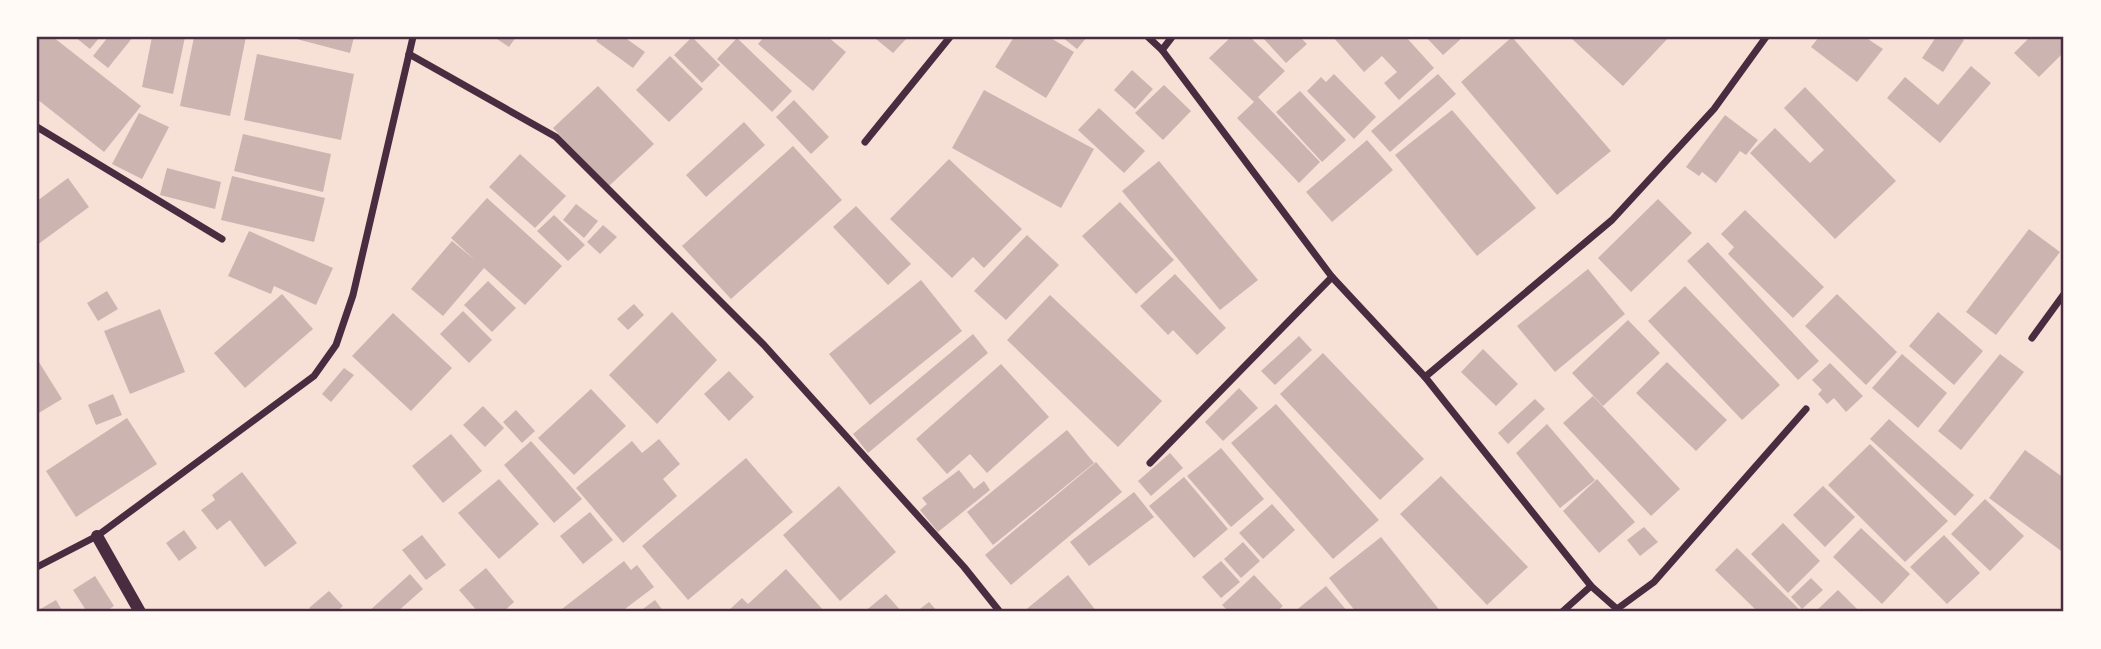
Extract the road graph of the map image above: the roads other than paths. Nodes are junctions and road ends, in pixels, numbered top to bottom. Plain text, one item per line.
1 (414, 37) edge
2 (950, 37) edge
3 (1148, 37) edge
4 (1172, 37) edge
5 (1766, 37) edge
6 (1162, 50) junction
7 (409, 54) junction
8 (37, 127) edge
9 (865, 142) dead end
10 (222, 239) dead end
11 (1332, 277) junction
12 (2064, 294) edge
13 (2032, 338) dead end
14 (1425, 377) junction
15 (1806, 409) dead end
16 (1150, 463) dead end
17 (97, 536) junction
18 (37, 567) edge
19 (1591, 586) junction
20 (1619, 611) edge
21 (140, 612) edge
22 (1000, 612) edge
23 (1562, 612) edge

1 - 7 street
2 - 9 street
3 - 6 street
4 - 6 street
5 - 14 street
6 - 11 street
7 - 17 street
7 - 22 street
8 - 10 street
11 - 14 street
11 - 16 street
12 - 13 street
14 - 19 street
15 - 20 street
17 - 18 street
17 - 21 street
19 - 20 street
19 - 23 street

